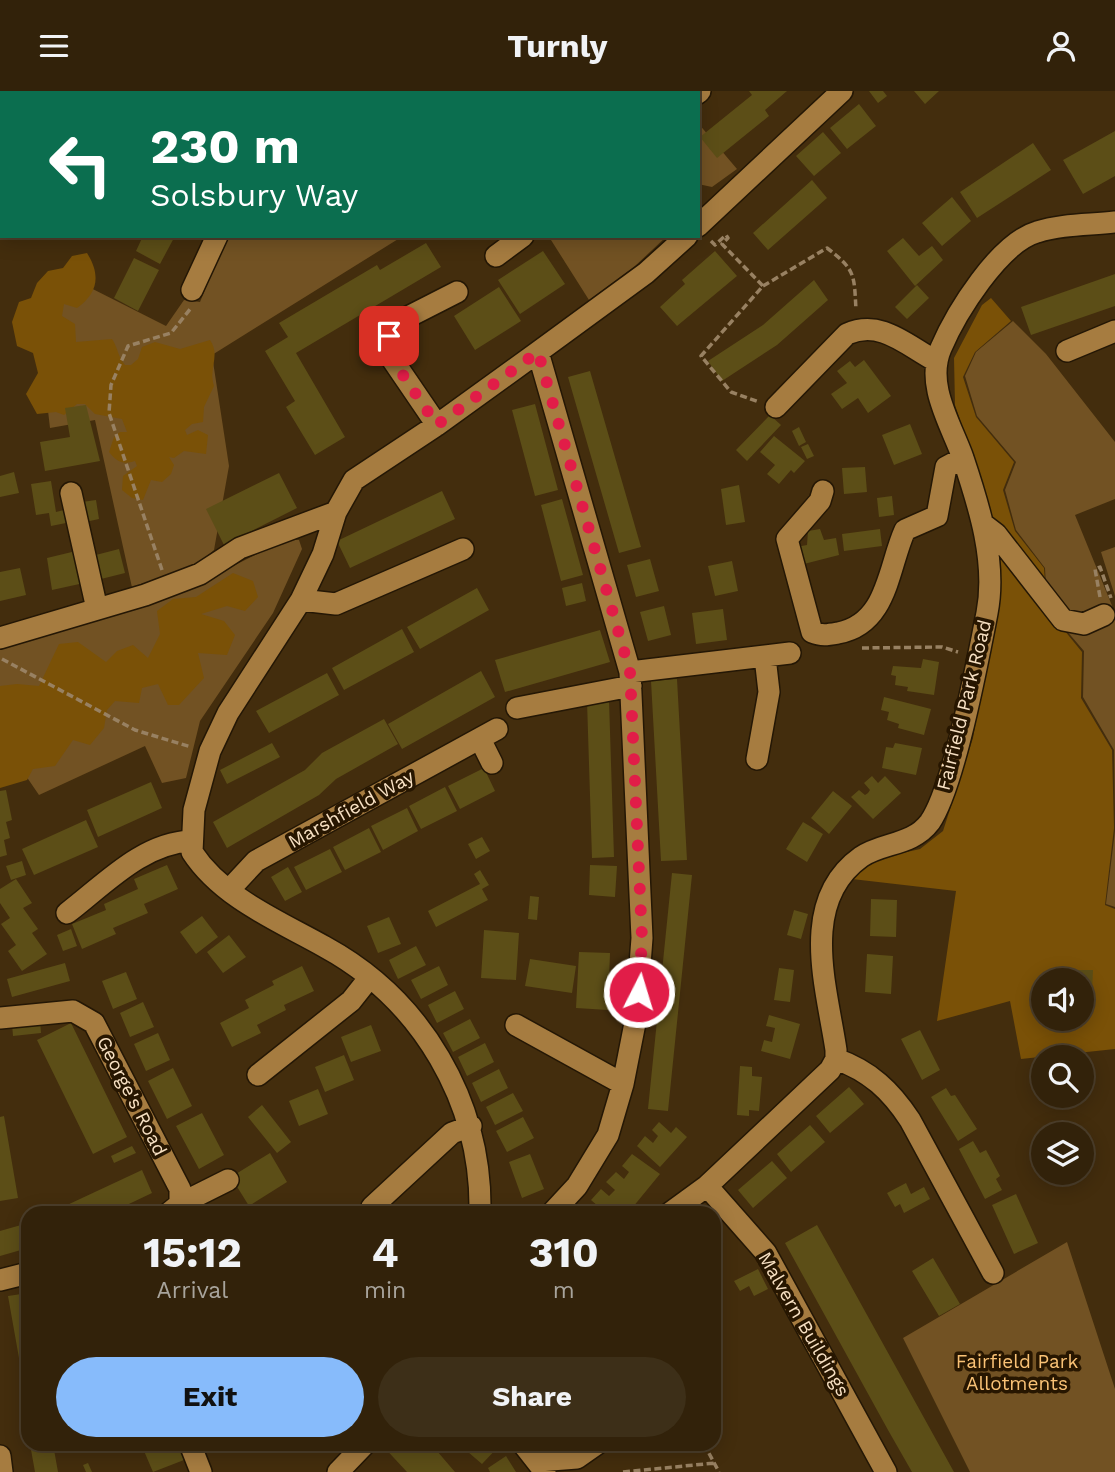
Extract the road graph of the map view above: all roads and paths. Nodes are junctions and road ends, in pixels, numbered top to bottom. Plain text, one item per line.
1 (842, 91) edge
2 (700, 222) edge
3 (1115, 222) edge
4 (216, 238) edge
5 (520, 238) edge
6 (683, 238) edge
7 (496, 256) dead end
8 (763, 286) junction
9 (193, 287) joint
10 (457, 292) dead end
11 (860, 328) junction
12 (1115, 331) edge
13 (1067, 351) dead end
14 (538, 352) junction
15 (936, 361) junction
16 (776, 407) joint
17 (437, 425) junction
18 (963, 458) junction
19 (823, 491) dead end
20 (71, 493) dead end
21 (336, 512) junction
22 (983, 524) junction
23 (463, 549) dead end
24 (167, 586) junction
25 (301, 600) junction
26 (97, 609) junction
27 (1109, 610) edge
28 (0, 638) edge
29 (858, 648) dead end
30 (790, 653) dead end
31 (978, 653) junction
32 (765, 657) junction
33 (0, 658) edge
34 (631, 679) junction
35 (517, 708) dead end
36 (210, 751) junction
37 (757, 759) dead end
38 (492, 763) dead end
39 (191, 841) junction
40 (229, 890) junction
41 (66, 913) dead end
42 (370, 977) junction
43 (2, 1013) edge
44 (516, 1025) dead end
45 (836, 1059) junction
46 (268, 1076) dead end
47 (623, 1084) junction
48 (471, 1126) junction
49 (228, 1180) dead end
50 (707, 1186) junction
51 (176, 1206) edge
52 (180, 1206) edge
53 (373, 1206) edge
54 (480, 1206) edge
55 (559, 1206) edge
56 (680, 1206) edge
57 (993, 1273) dead end
58 (21, 1275) edge
59 (0, 1280) edge
60 (193, 1451) edge
61 (361, 1451) edge
62 (529, 1451) edge
63 (587, 1451) edge
64 (708, 1451) edge
65 (0, 1456) edge
66 (715, 1463) junction
67 (542, 1466) edge
68 (349, 1469) edge
69 (2, 1472) edge
70 (201, 1472) edge
71 (623, 1472) edge
72 (719, 1472) edge
73 (886, 1472) edge

1 - 2 street
2 - 8 path
3 - 15 street
4 - 9 street
5 - 7 street
6 - 14 street
8 - 11 path
8 - 16 path
9 - 24 path
10 - 17 street
11 - 15 street
11 - 16 street
12 - 13 street
14 - 17 street
14 - 34 street
15 - 18 street, Fairfield Park Road
17 - 21 street
18 - 19 street
18 - 22 street, Fairfield Park Road
20 - 26 street
21 - 24 street
21 - 25 street
22 - 27 street
22 - 31 street, Fairfield Park Road
23 - 25 street
24 - 26 street
25 - 36 street
26 - 28 street
27 - 27 path
29 - 31 path
30 - 32 street
31 - 45 street, Fairfield Park Road
32 - 34 street
32 - 37 street
33 - 36 path
34 - 35 street
34 - 47 street
36 - 39 street
38 - 40 street, Marshfield Way
39 - 40 street
39 - 41 street
40 - 42 street
42 - 46 street
42 - 48 street
43 - 51 street, George's Road
44 - 47 street
45 - 50 street
45 - 57 street
47 - 55 street
48 - 53 street
48 - 54 street
49 - 52 street
50 - 56 street
50 - 73 street, Malvern Buildings
58 - 59 street
60 - 70 street
61 - 68 street
62 - 67 street
63 - 67 street
64 - 66 path
65 - 69 street
66 - 71 path
66 - 72 path

